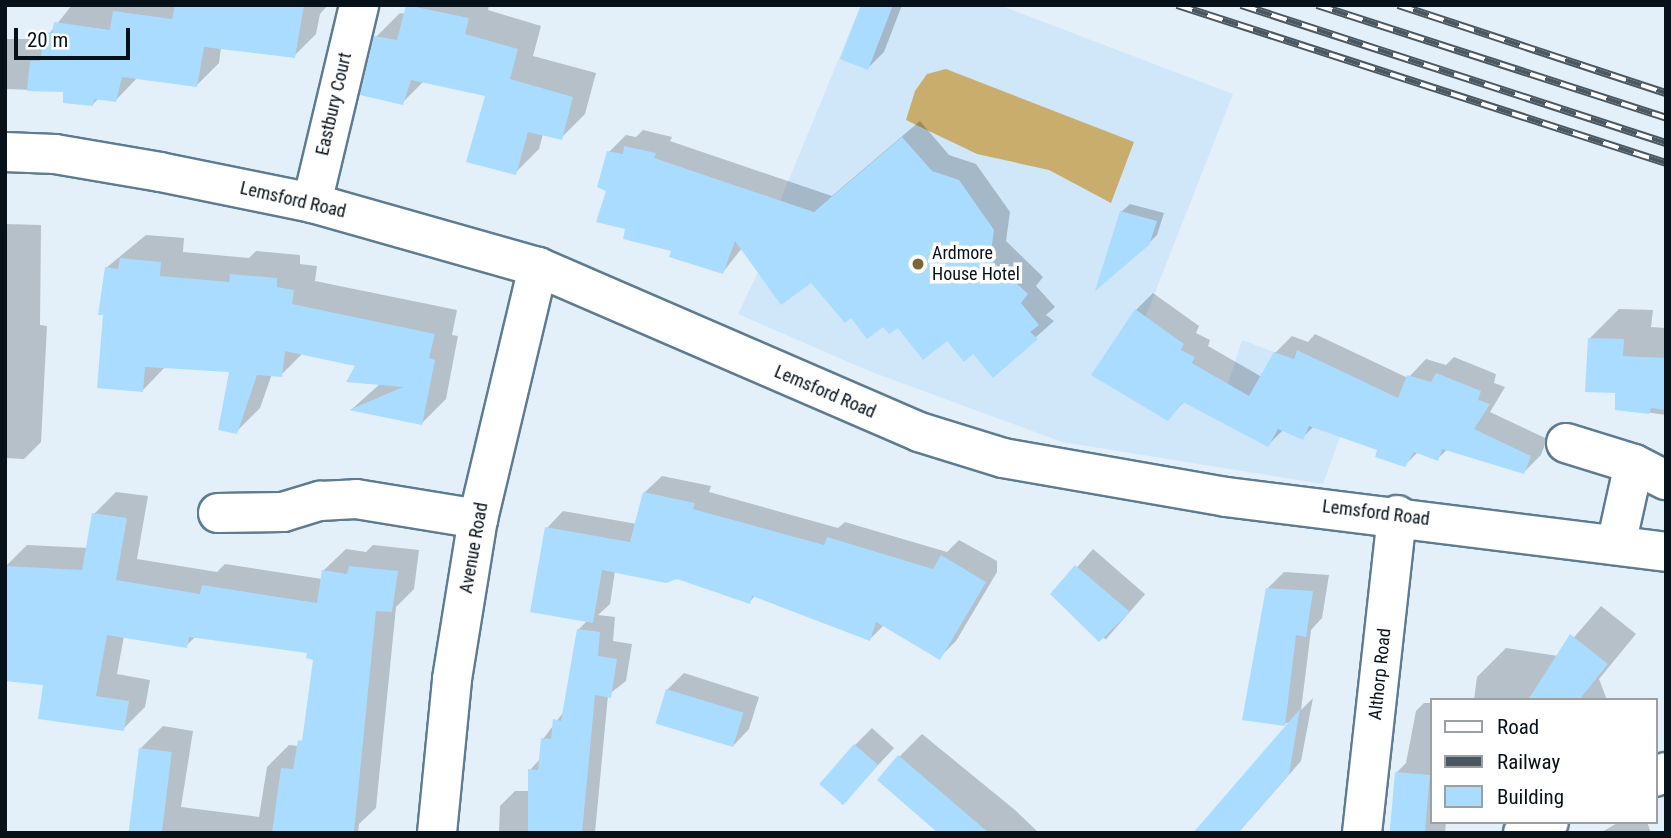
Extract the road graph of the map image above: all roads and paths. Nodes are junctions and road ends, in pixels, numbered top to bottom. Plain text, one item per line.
1 (359, 5) edge
2 (5, 152) edge
3 (312, 203) junction
4 (538, 267) junction
5 (1566, 443) dead end
6 (1650, 472) edge
7 (218, 513) dead end
8 (1397, 515) junction
9 (478, 519) junction
10 (1616, 545) junction
11 (1666, 552) edge
12 (1544, 824) edge
13 (437, 833) edge
14 (1362, 833) edge
15 (1523, 833) edge

1 - 3 street, Eastbury Court
2 - 3 street, Lemsford Road
3 - 4 street, Lemsford Road
4 - 8 street, Lemsford Road
4 - 9 street, Avenue Road
5 - 6 street
6 - 10 street
7 - 9 street
8 - 10 street, Lemsford Road
8 - 14 street, Althorp Road
9 - 13 street, Avenue Road
10 - 11 street, Lemsford Road
12 - 15 street

